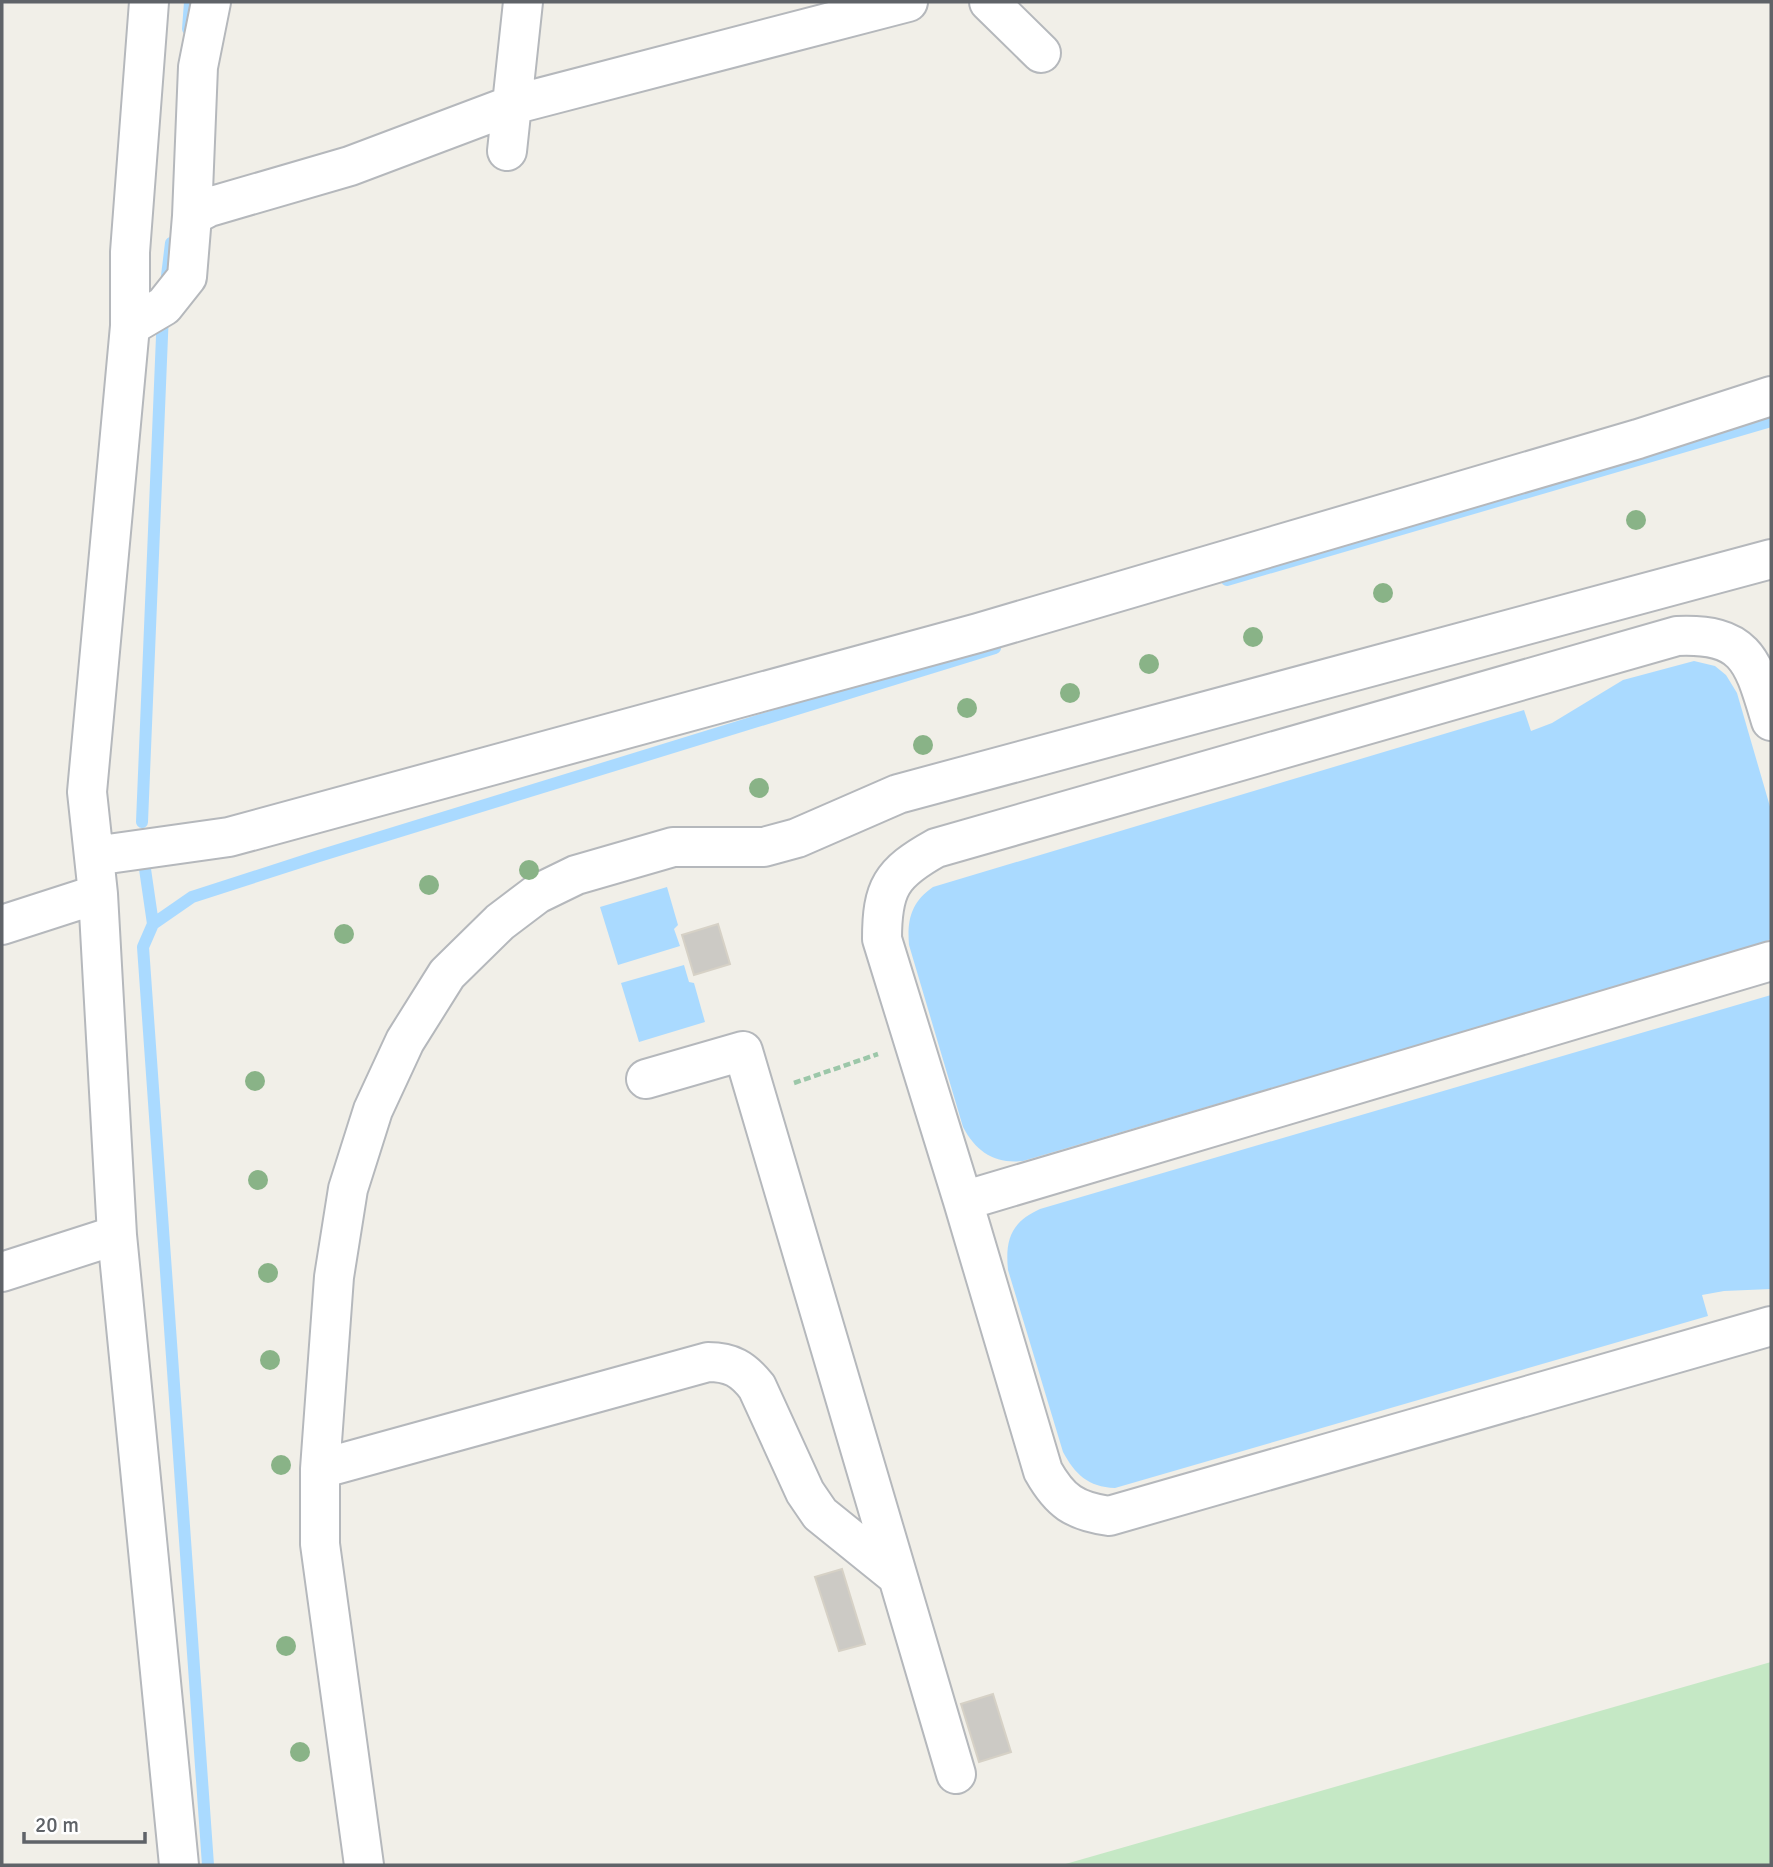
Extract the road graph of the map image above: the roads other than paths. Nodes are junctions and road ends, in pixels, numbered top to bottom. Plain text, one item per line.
1 (149, 2) edge
2 (211, 2) edge
3 (523, 2) edge
4 (908, 2) edge
5 (989, 2) edge
6 (1041, 53) dead end
7 (512, 105) junction
8 (507, 151) dead end
9 (192, 216) junction
10 (130, 326) junction
11 (1771, 396) edge
12 (1771, 559) edge
13 (1706, 578) junction
14 (1725, 641) junction
15 (1771, 721) edge
16 (94, 856) junction
17 (98, 894) junction
18 (2, 925) edge
19 (1771, 961) edge
20 (646, 1079) dead end
21 (963, 1201) junction
22 (117, 1235) junction
23 (2, 1272) edge
24 (1771, 1326) edge
25 (320, 1469) junction
26 (898, 1577) junction
27 (956, 1774) dead end
28 (179, 1865) edge
29 (364, 1865) edge

1 - 10 street
2 - 9 street
3 - 7 street
4 - 7 street
5 - 6 street
7 - 8 street
7 - 9 street
9 - 10 street
10 - 16 street
11 - 16 street
12 - 13 street
13 - 14 street
13 - 25 street
14 - 15 street
14 - 21 street
16 - 17 street
17 - 18 street
17 - 22 street
19 - 21 street
20 - 26 street
21 - 24 street
22 - 23 street
22 - 28 street
25 - 26 street
25 - 29 street
26 - 27 street

